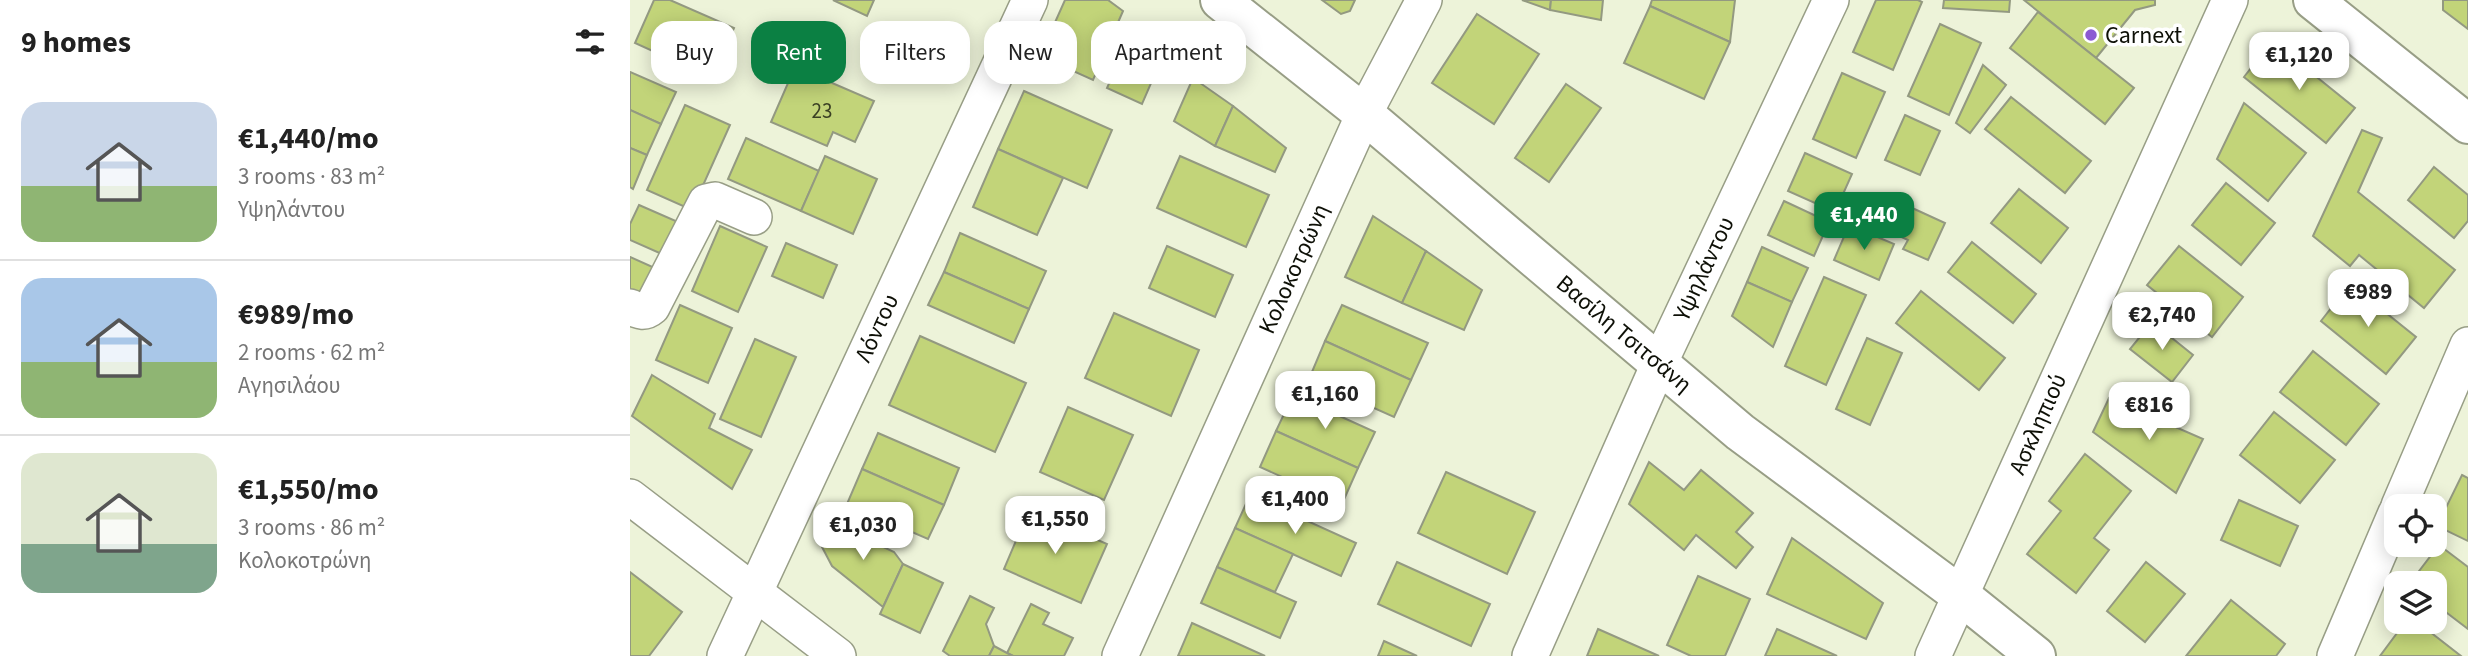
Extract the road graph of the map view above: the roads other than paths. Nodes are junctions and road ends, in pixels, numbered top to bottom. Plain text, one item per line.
1 (1030, 0) edge
2 (1220, 0) edge
3 (1424, 0) edge
4 (1831, 0) edge
5 (2230, 0) edge
6 (2314, 0) edge
7 (2358, 17) edge
8 (1364, 114) junction
9 (2468, 124) edge
10 (754, 217) dead end
11 (630, 307) edge
12 (2468, 345) edge
13 (1659, 364) junction
14 (2404, 494) edge
15 (630, 497) edge
16 (2384, 541) edge
17 (754, 594) junction
18 (1960, 595) junction
19 (725, 656) edge
20 (838, 656) edge
21 (1119, 656) edge
22 (1531, 656) edge
23 (1933, 656) edge
24 (2036, 656) edge
25 (2335, 656) edge

1 - 17 street, Λόντου
2 - 8 street, Βασίλη Τσιτσάνη
3 - 8 street, Κολοκοτρώνη
4 - 13 street, Υψηλάντου
5 - 18 street, Ασκληπιού
6 - 7 street
7 - 9 street
8 - 13 street, Βασίλη Τσιτσάνη
8 - 21 street, Κολοκοτρώνη
10 - 11 street
12 - 14 street
13 - 18 street, Βασίλη Τσιτσάνη
13 - 22 street, Υψηλάντου
15 - 17 street
16 - 25 street
17 - 19 street, Λόντου
17 - 20 street
18 - 23 street, Ασκληπιού
18 - 24 street, Βασίλη Τσιτσάνη

